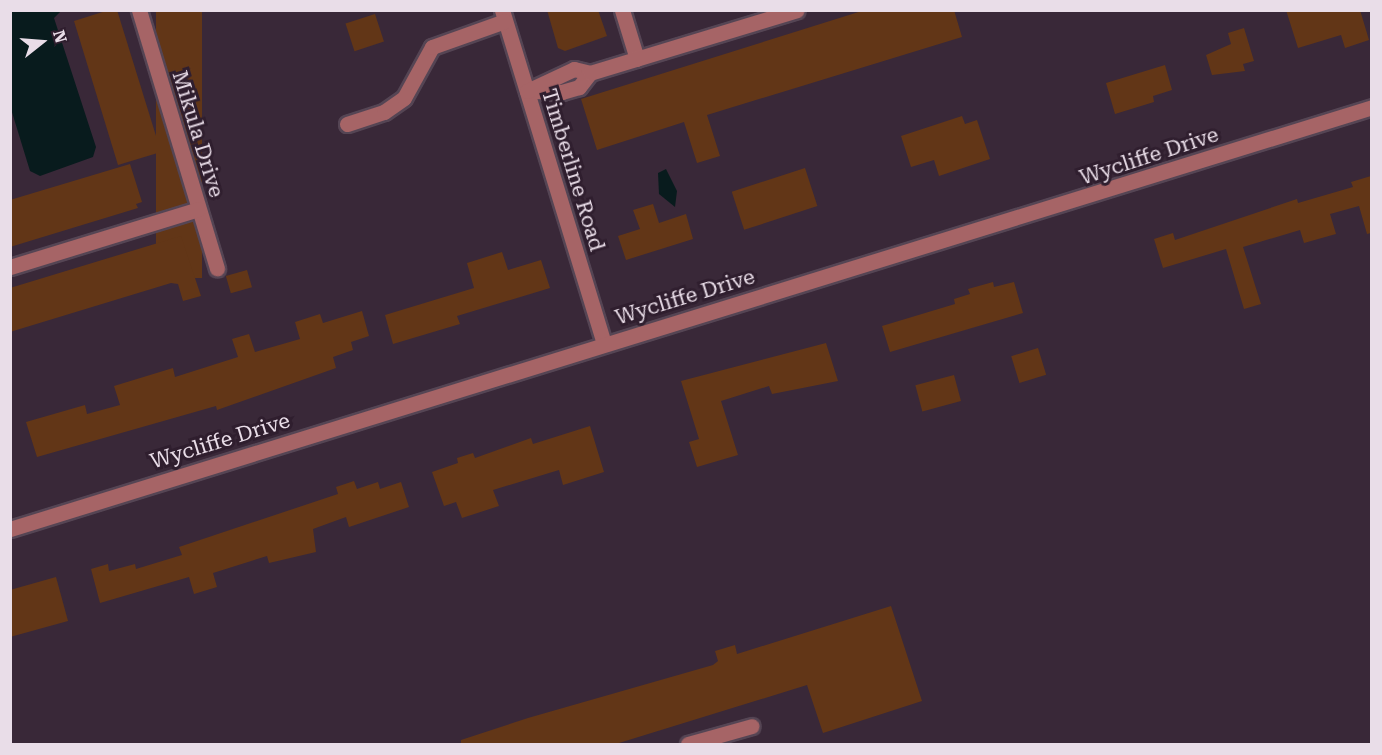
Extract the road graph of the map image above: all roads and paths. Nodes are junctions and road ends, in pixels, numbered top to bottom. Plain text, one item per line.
1 (139, 10) edge
2 (622, 10) edge
3 (797, 10) edge
4 (503, 16) edge
5 (638, 59) junction
6 (527, 91) junction
7 (1371, 107) edge
8 (347, 124) dead end
9 (198, 209) junction
10 (10, 267) edge
11 (217, 269) dead end
12 (604, 343) junction
13 (10, 529) edge
14 (752, 726) dead end
15 (708, 742) edge
16 (688, 744) edge

1 - 9 street, Mikula Drive
2 - 5 street
3 - 5 street
4 - 6 street, Timberline Road
4 - 8 street
5 - 6 street
6 - 12 street, Timberline Road
7 - 12 street, Wycliffe Drive
9 - 10 street
9 - 11 street, Mikula Drive
12 - 13 street, Wycliffe Drive
14 - 15 street
15 - 16 street

